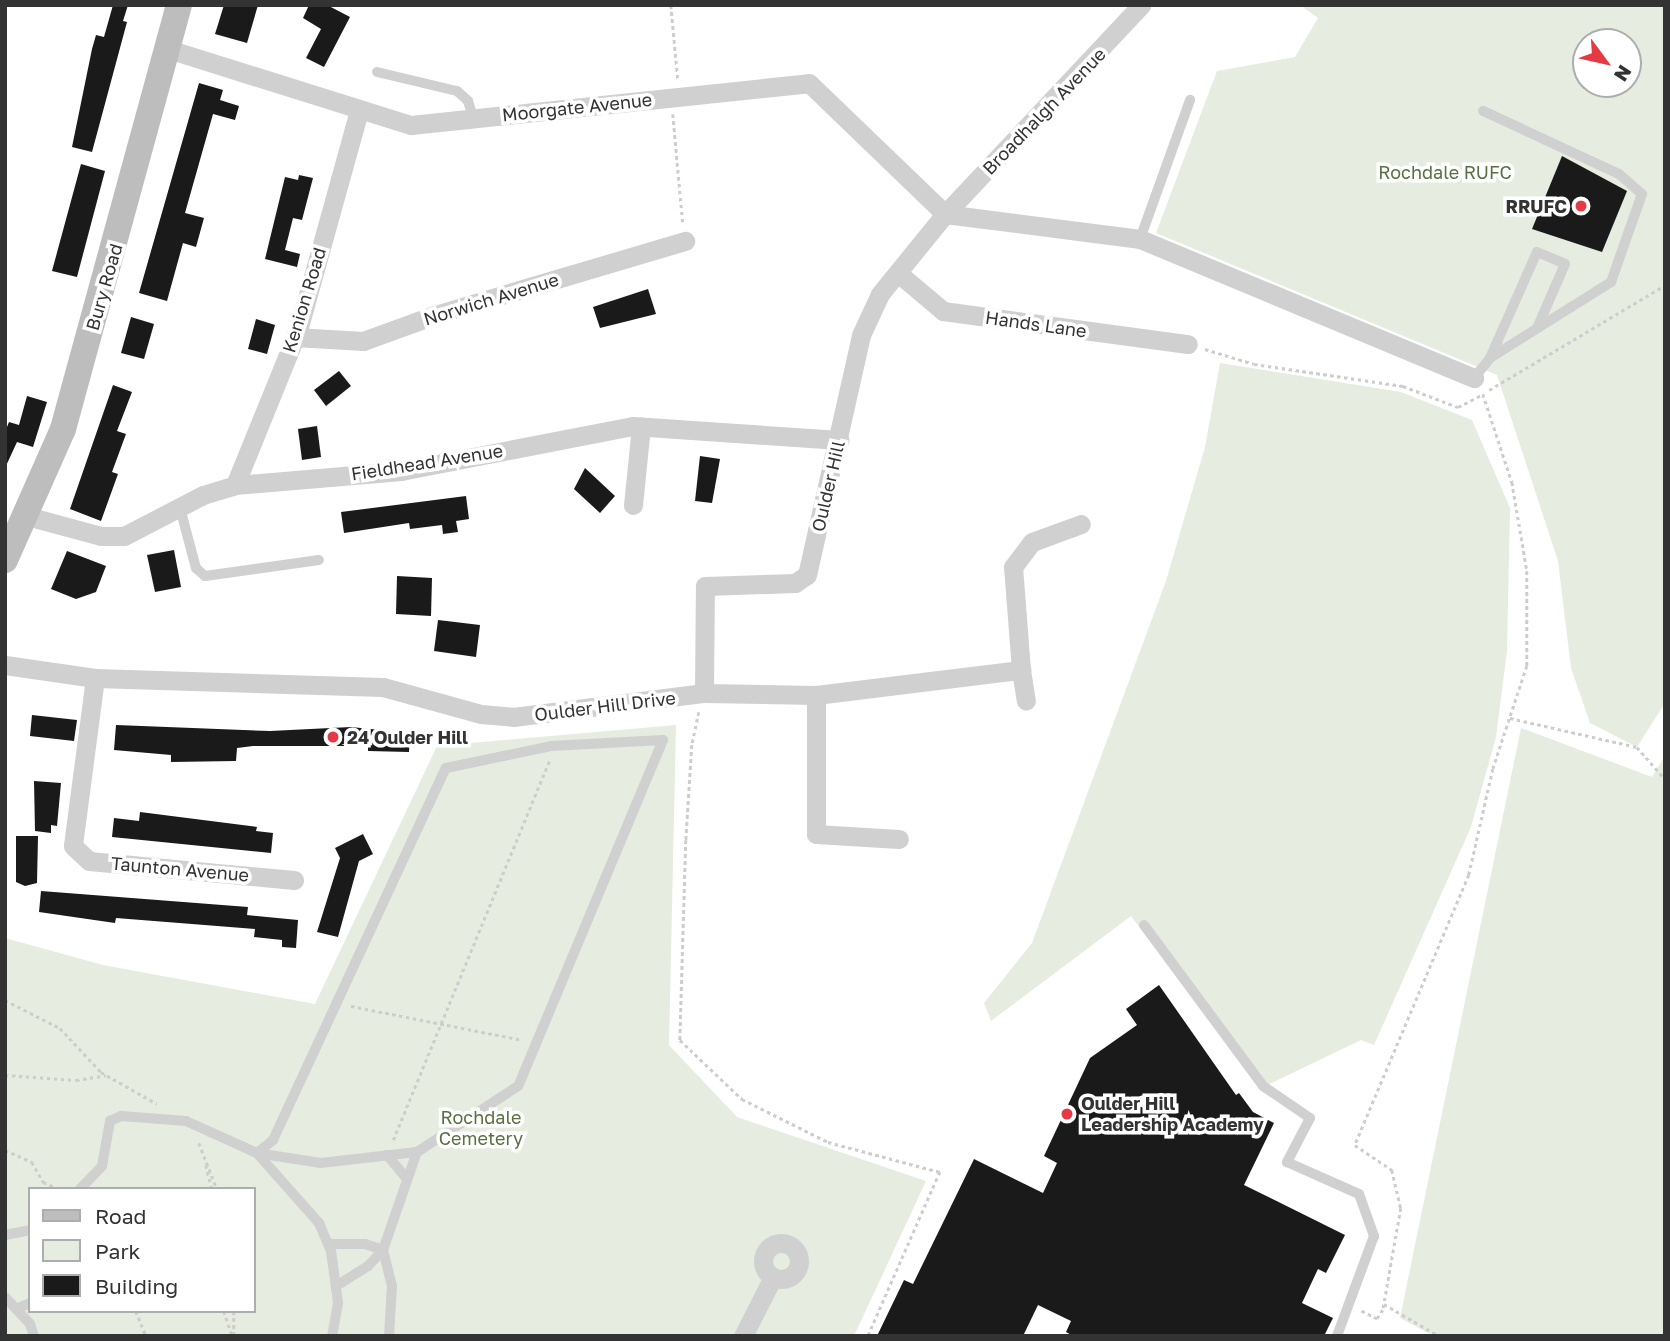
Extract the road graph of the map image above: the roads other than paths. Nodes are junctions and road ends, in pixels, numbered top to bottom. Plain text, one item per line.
1 (179, 5) edge
2 (1141, 5) edge
3 (168, 49) junction
4 (377, 72) dead end
5 (1190, 100) dead end
6 (359, 111) junction
7 (1483, 111) dead end
8 (473, 117) junction
9 (945, 214) junction
10 (1140, 239) junction
11 (685, 241) road end
12 (898, 273) junction
13 (1536, 329) junction
14 (295, 337) junction
15 (1188, 344) road end
16 (1490, 358) junction
17 (1478, 386) joint
18 (641, 426) junction
19 (840, 440) junction
20 (235, 485) junction
21 (633, 506) dead end
22 (180, 508) junction
23 (27, 516) junction
24 (1081, 524) dead end
25 (5, 560) edge
26 (319, 560) dead end
27 (5, 665) edge
28 (1021, 670) junction
29 (95, 677) junction
30 (704, 693) junction
31 (816, 695) junction
32 (1026, 701) dead end
33 (899, 839) dead end
34 (294, 880) dead end
35 (1144, 925) dead end
36 (417, 1152) junction
37 (257, 1153) junction
38 (387, 1155) junction
39 (407, 1179) junction
40 (82, 1187) edge
41 (28, 1230) edge
42 (5, 1235) edge
43 (328, 1244) junction
44 (383, 1250) junction
45 (773, 1277) dead end
46 (335, 1286) junction
47 (5, 1297) edge
48 (28, 1304) edge
49 (16, 1309) junction
50 (34, 1336) edge
51 (332, 1336) edge
52 (388, 1336) edge
53 (743, 1336) edge
54 (1337, 1336) edge

1 - 3 main road, Bury Road
2 - 9 street, Broadhalgh Avenue
3 - 6 street, Moorgate Avenue
3 - 23 main road, Bury Road
4 - 8 lane
5 - 10 lane
6 - 8 street, Moorgate Avenue
6 - 14 street, Kenion Road
7 - 13 lane
8 - 9 street, Moorgate Avenue
9 - 10 street
9 - 12 street, Oulder Hill
10 - 17 street
11 - 14 street, Norwich Avenue
12 - 15 street, Hands Lane
12 - 19 street, Oulder Hill
13 - 16 lane
13 - 16 lane
14 - 20 street, Kenion Road
16 - 17 lane
18 - 19 street, Fieldhead Avenue
18 - 20 street, Fieldhead Avenue
18 - 21 street
19 - 30 street, Oulder Hill
20 - 22 street, Fieldhead Avenue
22 - 23 street, Fieldhead Avenue
22 - 26 lane
23 - 25 main road, Bury Road
24 - 28 street
27 - 29 street, Oulder Hill Drive
28 - 31 street, Oulder Hill Drive
28 - 32 street
29 - 30 street, Oulder Hill Drive
29 - 34 street, Taunton Avenue
30 - 31 street, Oulder Hill Drive
31 - 33 street
35 - 54 lane
36 - 37 lane
36 - 38 lane
36 - 39 lane
37 - 38 lane
37 - 40 lane
37 - 43 lane
38 - 39 lane
39 - 44 lane
41 - 42 lane
43 - 44 lane
43 - 46 lane
44 - 46 lane
44 - 52 lane
45 - 53 street
46 - 51 lane
47 - 49 lane
48 - 49 lane
49 - 50 lane

